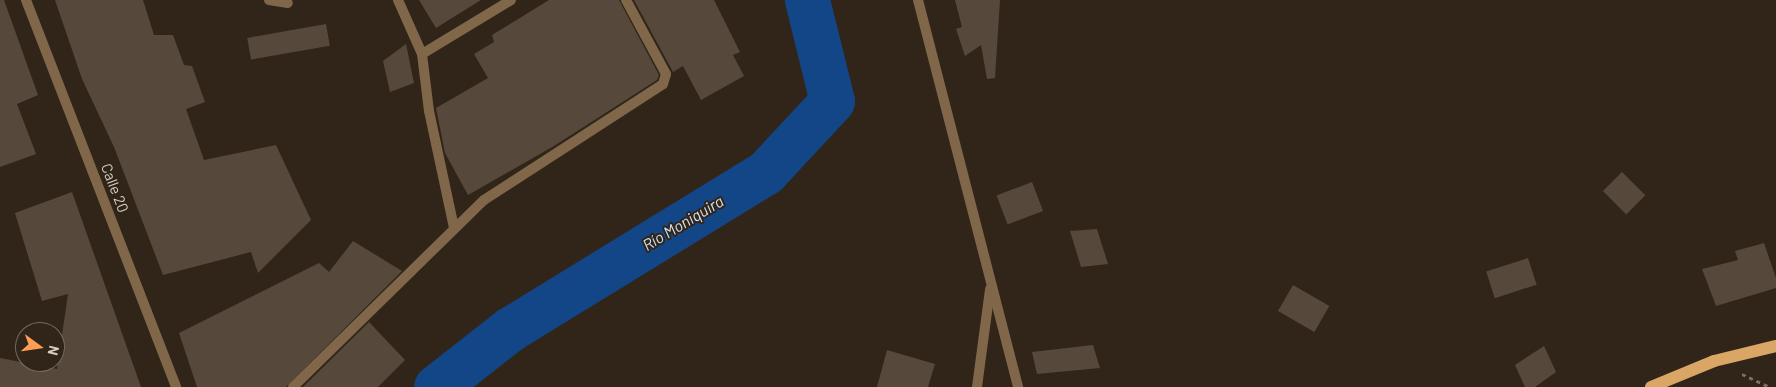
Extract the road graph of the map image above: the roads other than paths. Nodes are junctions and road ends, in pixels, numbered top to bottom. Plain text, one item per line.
1 (26, 0) edge
2 (269, 0) edge
3 (398, 0) edge
4 (511, 0) edge
5 (626, 0) edge
6 (918, 0) edge
7 (288, 3) dead end
8 (422, 54) junction
9 (454, 228) junction
10 (991, 282) junction
11 (1776, 346) edge
12 (176, 387) edge
13 (293, 387) edge
14 (977, 387) edge
15 (1018, 387) edge
16 (1651, 387) edge

1 - 12 street, Calle 20
2 - 7 street
3 - 8 street
4 - 8 street
5 - 9 street
6 - 10 street
8 - 9 street
9 - 13 street
10 - 14 street
10 - 15 street
11 - 16 main road

